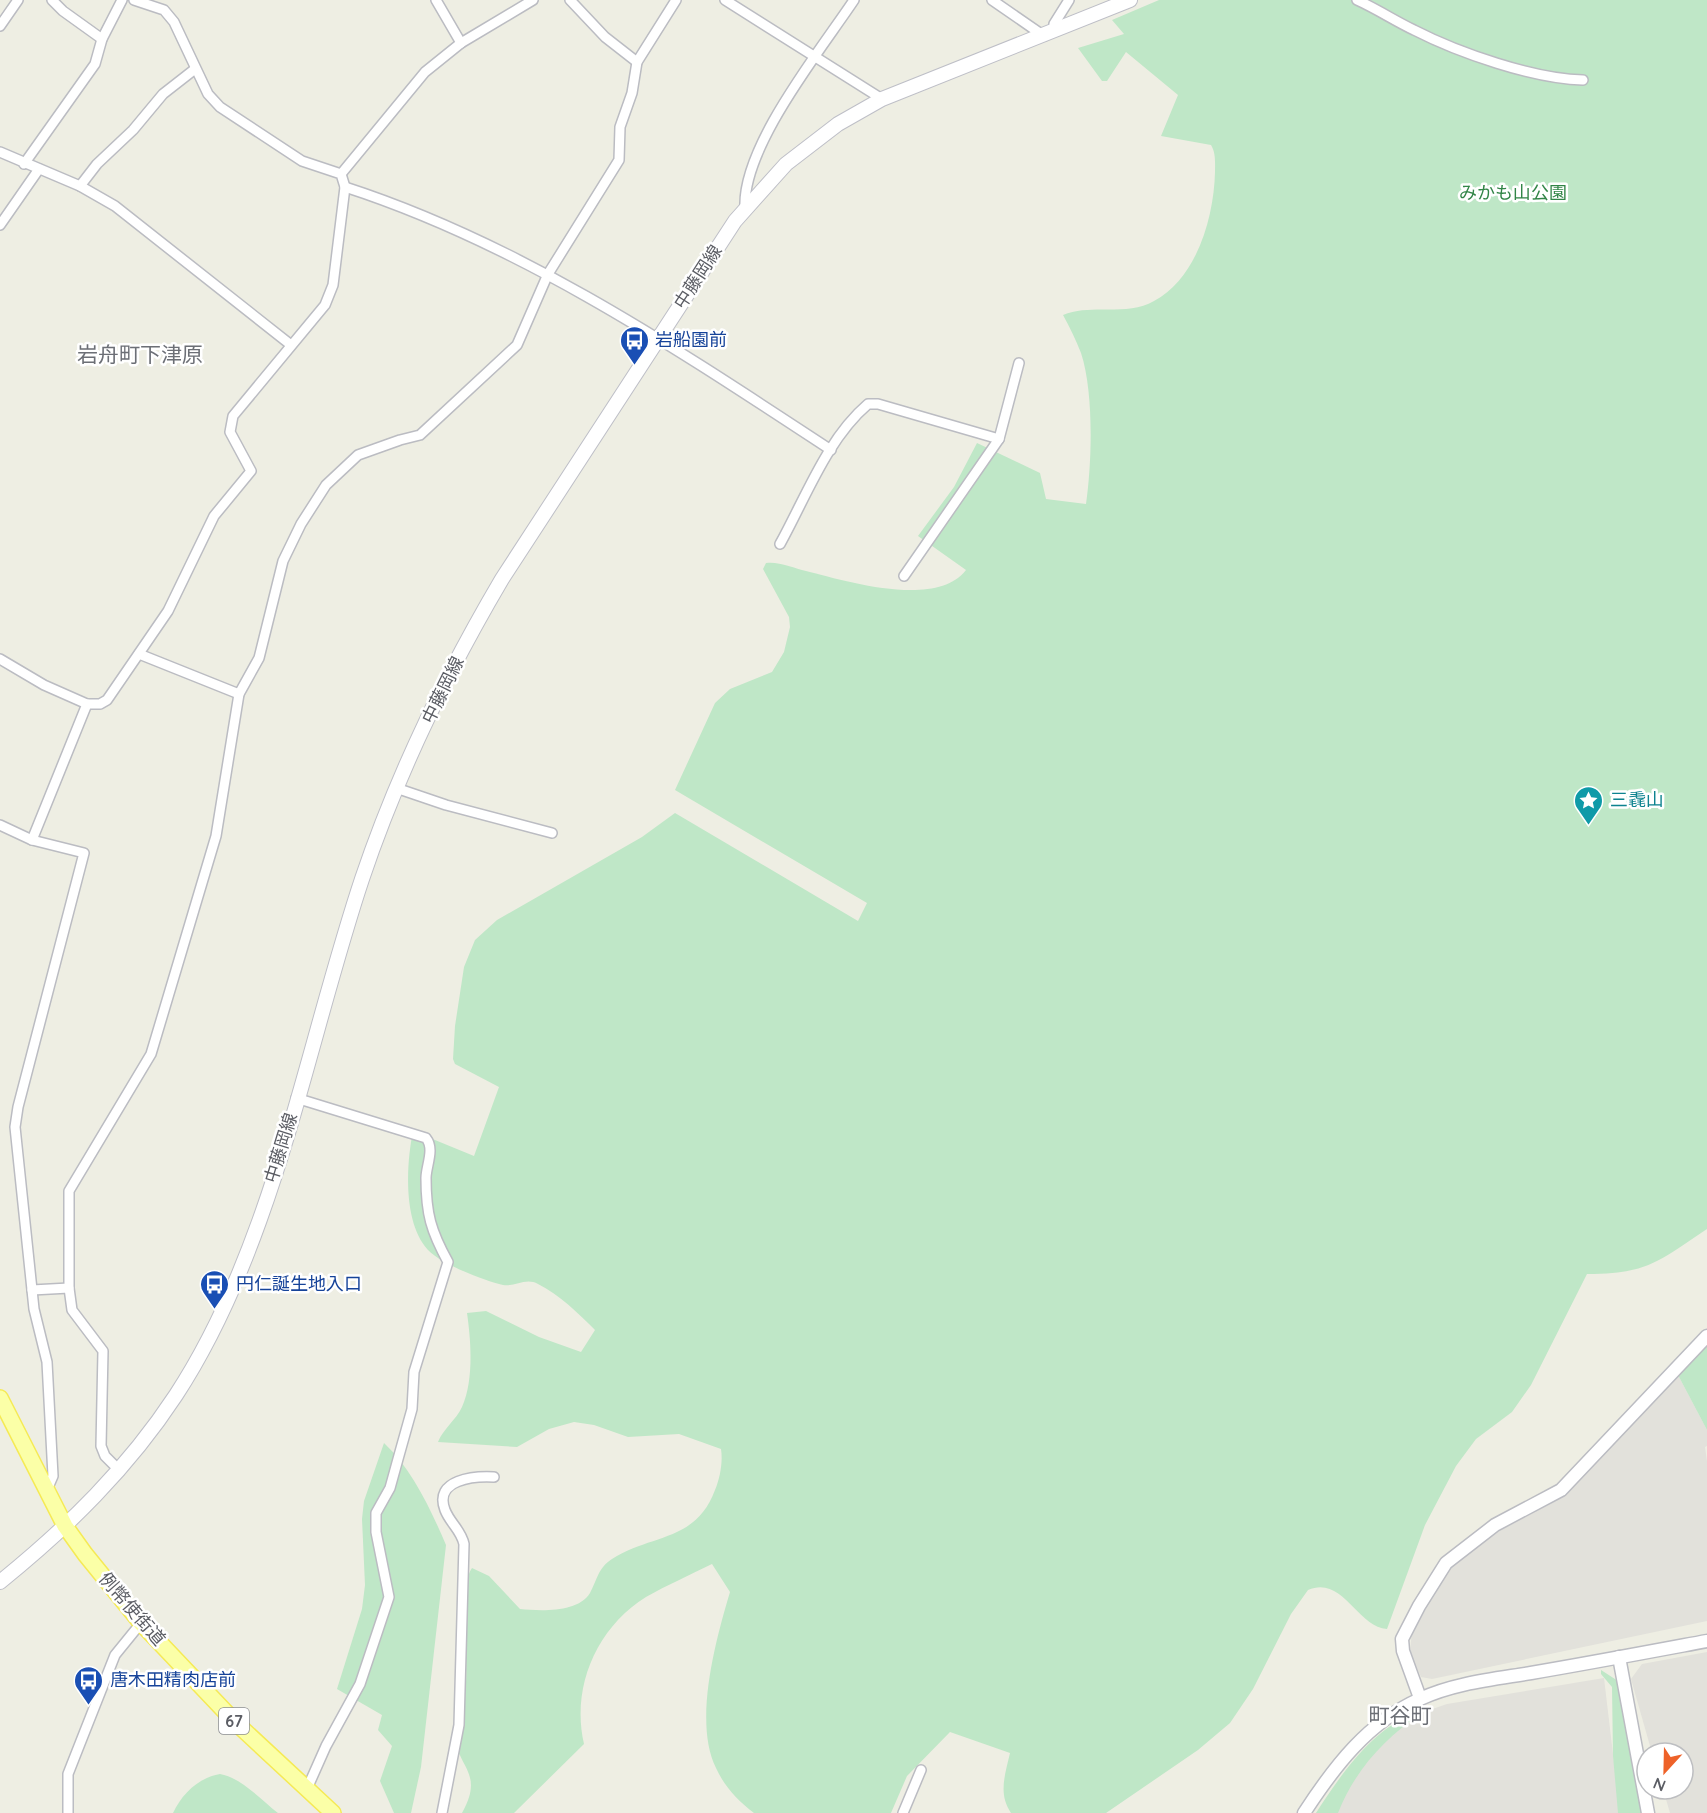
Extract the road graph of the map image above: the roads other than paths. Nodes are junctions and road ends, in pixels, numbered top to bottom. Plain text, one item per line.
1 (18, 0) edge
2 (52, 0) edge
3 (122, 0) edge
4 (136, 0) edge
5 (436, 0) edge
6 (533, 0) edge
7 (570, 0) edge
8 (676, 0) edge
9 (725, 0) edge
10 (854, 0) edge
11 (992, 0) edge
12 (1069, 0) edge
13 (1130, 0) edge
14 (1357, 0) edge
15 (0, 26) edge
16 (1050, 33) junction
17 (102, 39) junction
18 (461, 43) junction
19 (816, 57) junction
20 (637, 62) junction
21 (195, 69) junction
22 (1583, 80) dead end
23 (882, 99) junction
24 (0, 152) edge
25 (24, 164) junction
26 (39, 169) junction
27 (341, 174) junction
28 (80, 186) junction
29 (345, 187) junction
30 (745, 208) junction
31 (0, 225) edge
32 (548, 274) junction
33 (657, 339) junction
34 (291, 345) junction
35 (1019, 363) dead end
36 (999, 439) junction
37 (831, 450) junction
38 (780, 544) dead end
39 (904, 576) dead end
40 (139, 654) junction
41 (0, 659) edge
42 (239, 694) junction
43 (87, 704) junction
44 (396, 788) junction
45 (0, 825) edge
46 (552, 833) dead end
47 (32, 840) junction
48 (296, 1098) junction
49 (69, 1288) junction
50 (32, 1290) junction
51 (1707, 1336) edge
52 (1, 1403) edge
53 (120, 1471) junction
54 (494, 1477) dead end
55 (47, 1491) junction
56 (65, 1526) junction
57 (0, 1582) edge
58 (141, 1623) junction
59 (1707, 1641) edge
60 (1619, 1658) junction
61 (1420, 1698) junction
62 (921, 1770) dead end
63 (306, 1791) junction
64 (69, 1813) edge
65 (333, 1813) edge
66 (442, 1813) edge
67 (903, 1813) edge
68 (1304, 1813) edge
69 (1648, 1813) edge

1 - 15 street
2 - 17 street
3 - 17 street
4 - 21 street
5 - 18 street
6 - 18 street
7 - 20 street
8 - 20 street
9 - 19 street
10 - 19 street
11 - 16 street
12 - 16 street
13 - 16 main road, 中藤岡線
14 - 22 street
16 - 23 main road, 中藤岡線
17 - 25 street
18 - 27 street
19 - 23 street
19 - 30 street
20 - 32 street
21 - 27 street
21 - 28 street
23 - 30 main road, 中藤岡線
24 - 25 street
25 - 26 street
26 - 28 street
26 - 31 street
27 - 29 street
28 - 34 street
29 - 32 street
29 - 34 street
30 - 33 main road, 中藤岡線
32 - 33 street
32 - 42 street
33 - 37 street
33 - 44 main road, 中藤岡線
34 - 40 street
35 - 36 street
36 - 37 street
36 - 39 street
37 - 38 street
40 - 42 street
40 - 43 street
41 - 43 street
42 - 49 street
43 - 47 street
44 - 46 street
44 - 48 main road, 中藤岡線
45 - 47 street
47 - 50 street
48 - 53 main road, 中藤岡線
48 - 63 street
49 - 50 street
49 - 53 street
50 - 55 street
51 - 61 street
52 - 55 main road, 例幣使街道 / 67
53 - 56 main road, 中藤岡線
54 - 66 street
55 - 56 main road, 例幣使街道 / 67
56 - 57 main road, 中藤岡線
56 - 58 main road, 例幣使街道 / 67
58 - 63 main road, 例幣使街道 / 67
58 - 64 street
59 - 60 street
60 - 61 street
60 - 69 street
61 - 68 street
62 - 67 street
63 - 65 main road, 例幣使街道 / 67

